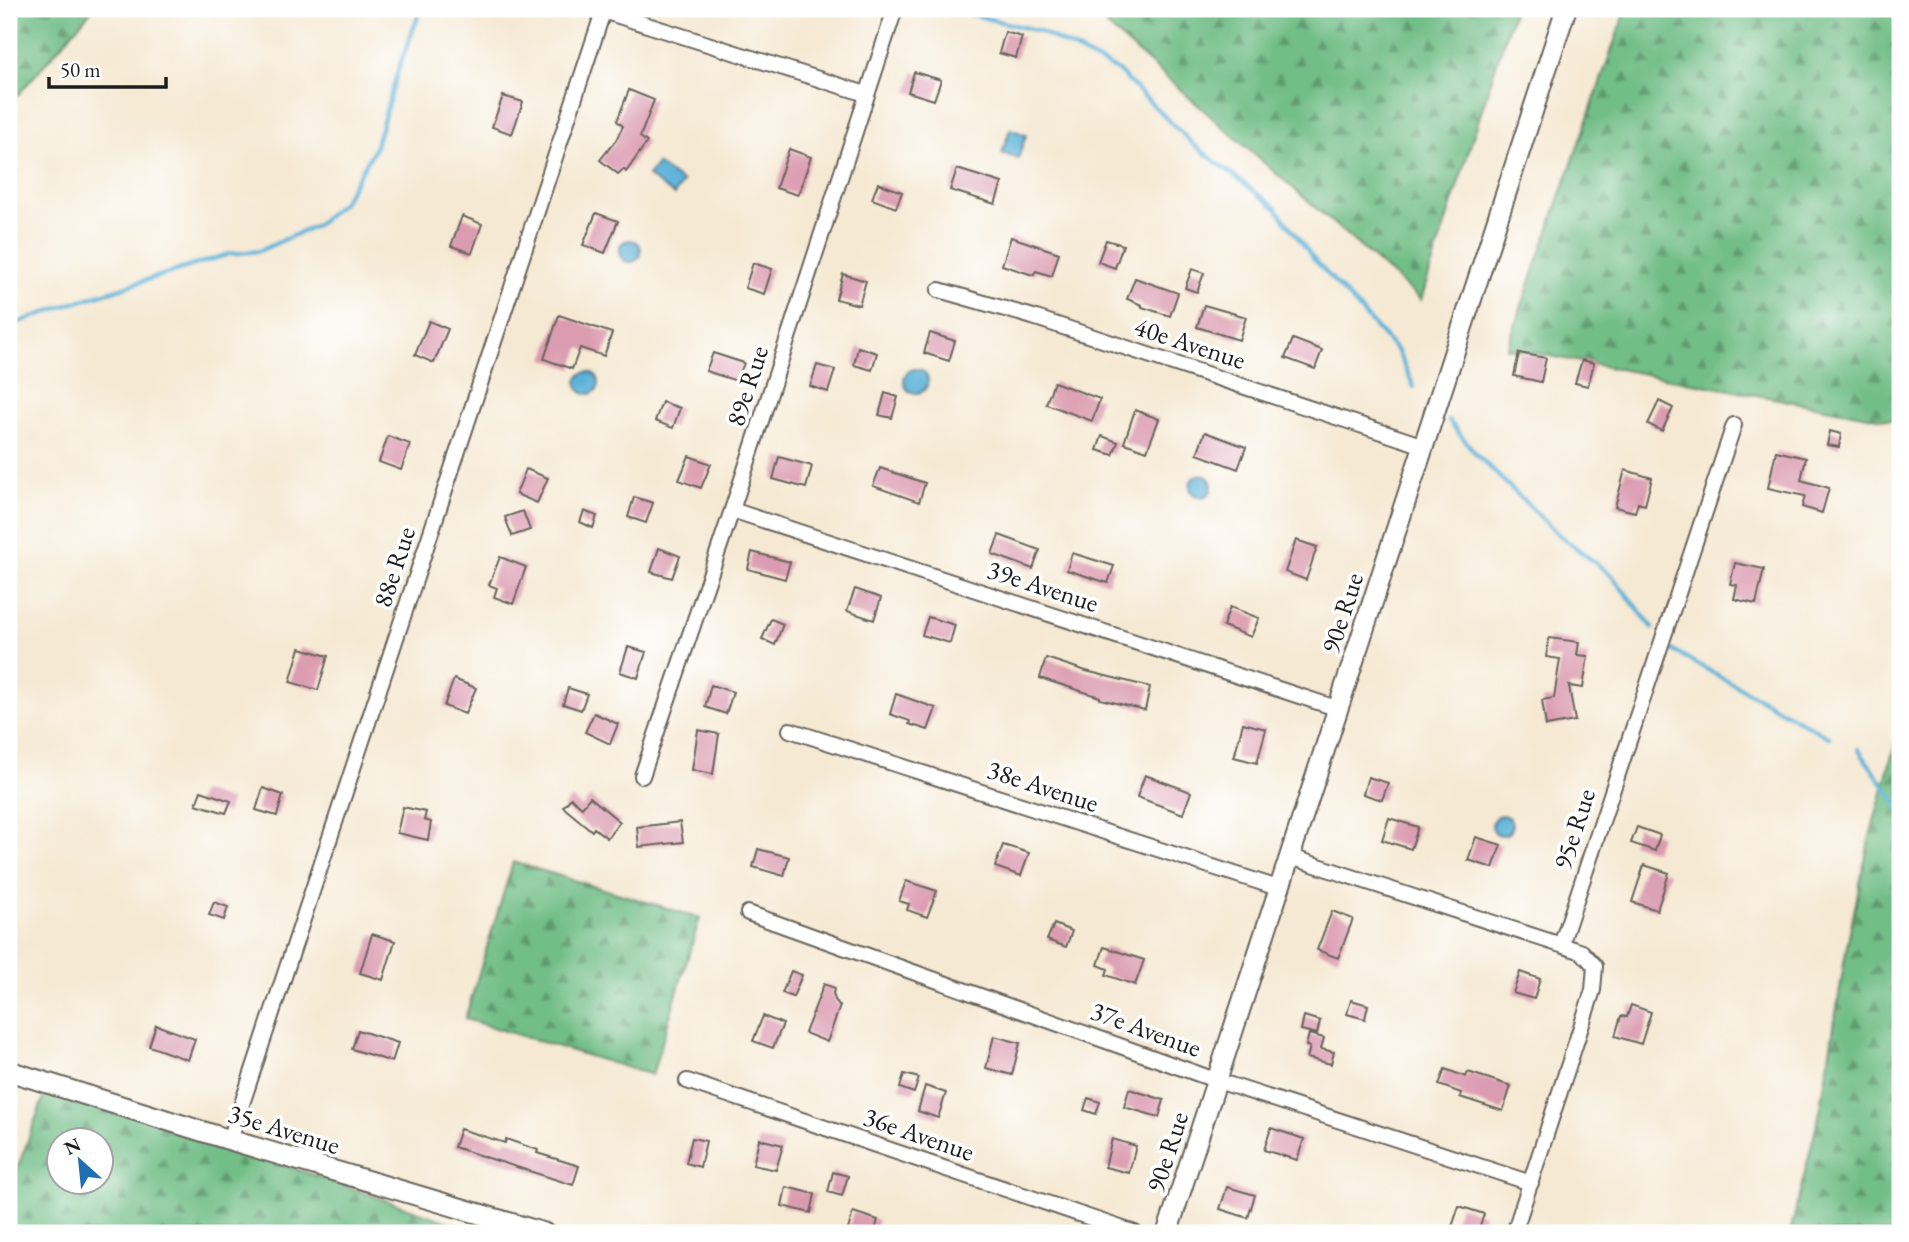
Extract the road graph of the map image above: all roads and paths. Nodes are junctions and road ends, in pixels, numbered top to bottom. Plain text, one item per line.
1 (895, 9) edge
2 (1566, 9) edge
3 (604, 10) edge
4 (866, 94) junction
5 (939, 290) dead end
6 (1734, 425) dead end
7 (1424, 446) junction
8 (732, 510) junction
9 (1339, 709) junction
10 (790, 730) dead end
11 (642, 776) dead end
12 (1292, 857) junction
13 (1281, 889) junction
14 (748, 913) dead end
15 (1562, 944) junction
16 (9, 1071) edge
17 (687, 1081) dead end
18 (1218, 1081) junction
19 (230, 1140) junction
20 (1531, 1182) junction
21 (544, 1233) edge
22 (1135, 1233) edge
23 (1167, 1233) edge
24 (1514, 1233) edge

1 - 4 street, 89e Rue
2 - 7 street, 90e Rue
3 - 4 street
3 - 19 street, 88e Rue
4 - 8 street, 89e Rue
5 - 7 street, 40e Avenue
6 - 15 street, 95e Rue
7 - 9 street, 90e Rue
8 - 9 street, 39e Avenue
8 - 11 street, 89e Rue
9 - 12 street, 90e Rue
10 - 13 street, 38e Avenue
12 - 13 street, 90e Rue
12 - 15 street
13 - 18 street, 90e Rue
14 - 18 street, 37e Avenue
15 - 20 street
16 - 19 street, 35e Avenue
17 - 22 street, 36e Avenue
18 - 20 street, 37e Avenue
18 - 23 street, 90e Rue
19 - 21 street, 35e Avenue
20 - 24 street

